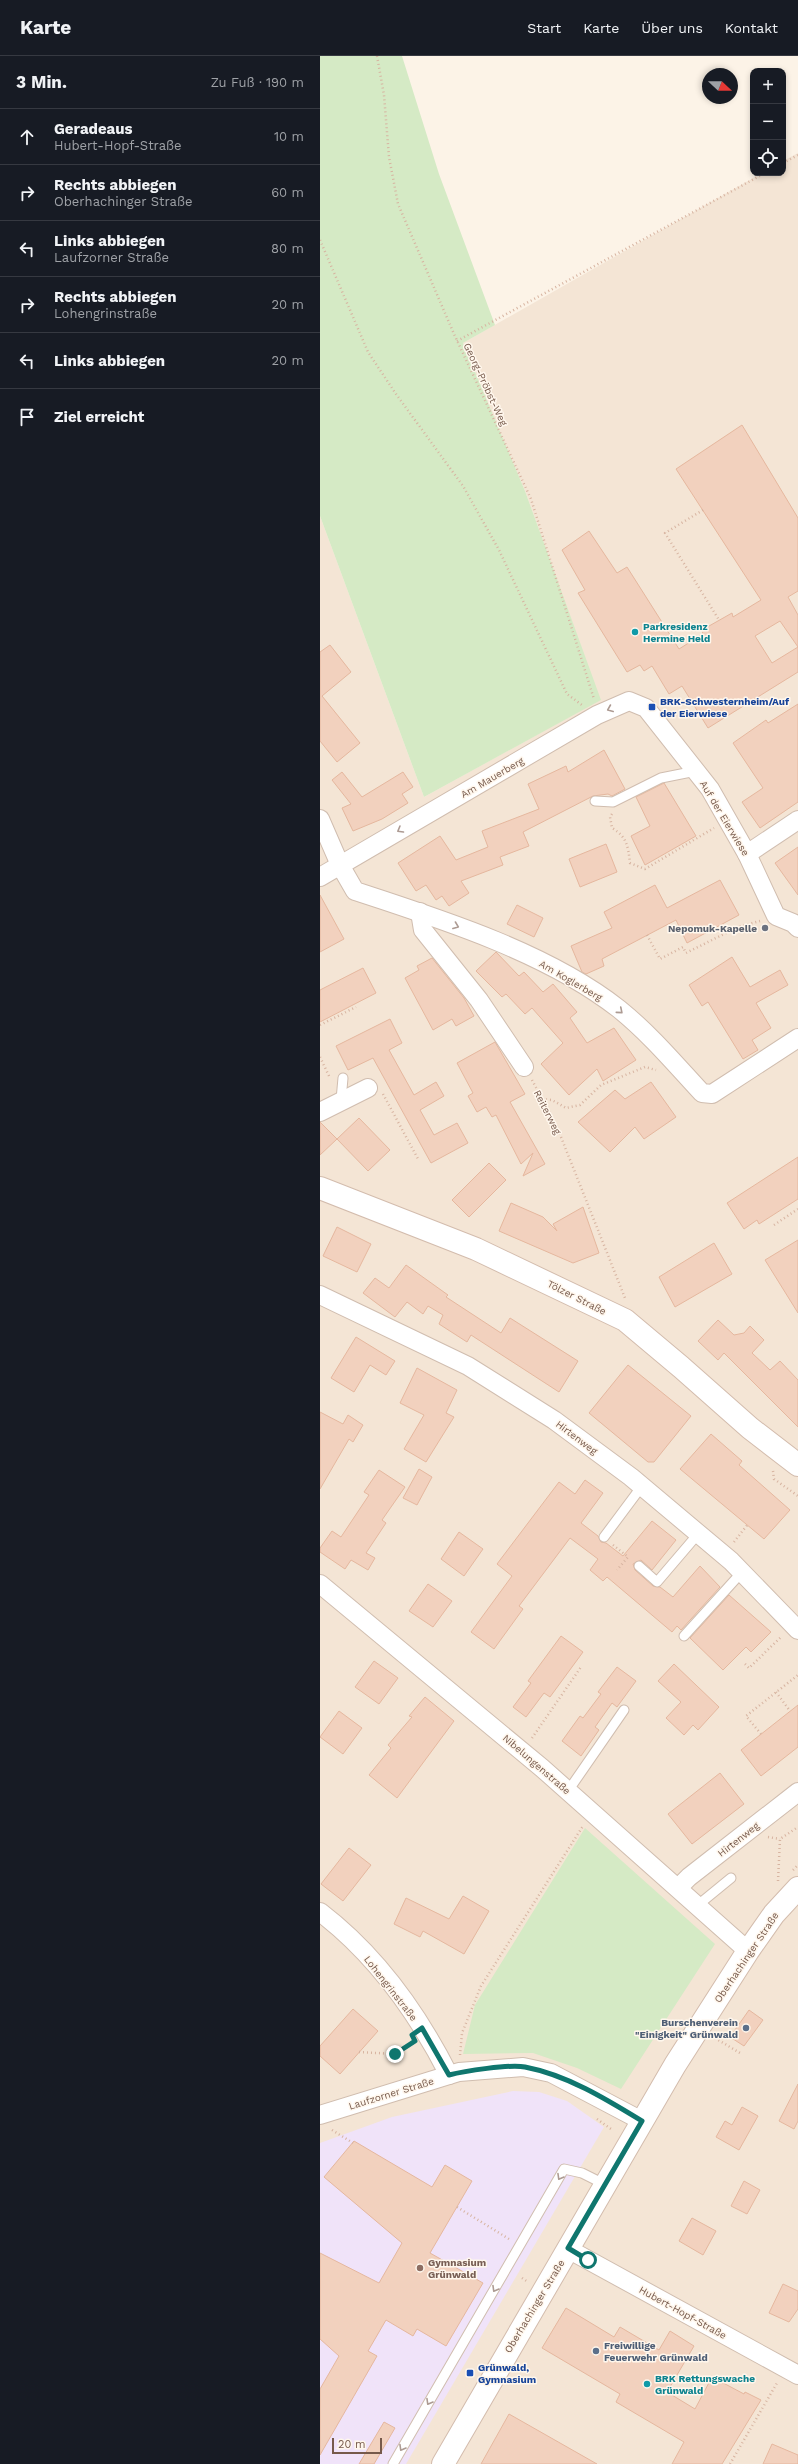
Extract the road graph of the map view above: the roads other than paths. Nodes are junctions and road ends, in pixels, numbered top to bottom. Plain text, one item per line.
1 (646, 708) joint
2 (696, 771) junction
3 (595, 801) dead end
4 (320, 819) edge
5 (798, 820) edge
6 (747, 854) junction
7 (340, 866) junction
8 (320, 877) edge
9 (420, 912) junction
10 (798, 928) edge
11 (798, 1038) edge
12 (524, 1067) road end
13 (343, 1078) dead end
14 (368, 1088) road end
15 (341, 1100) junction
16 (320, 1112) edge
17 (320, 1188) edge
18 (320, 1294) edge
19 (798, 1465) edge
20 (642, 1486) junction
21 (698, 1534) junction
22 (604, 1537) road end
23 (638, 1566) dead end
24 (742, 1572) junction
25 (320, 1584) edge
26 (796, 1628) edge
27 (684, 1636) dead end
28 (624, 1710) dead end
29 (568, 1790) junction
30 (798, 1792) edge
31 (731, 1878) dead end
32 (788, 1886) edge
33 (679, 1888) junction
34 (698, 1905) junction
35 (320, 1912) edge
36 (748, 1951) junction
37 (454, 2074) junction
38 (642, 2121) junction
39 (323, 2123) edge
40 (606, 2184) junction
41 (568, 2248) junction
42 (792, 2372) edge
43 (393, 2464) edge
44 (443, 2464) edge

1 - 2 street, Auf der Eierwiese
1 -> 7 street, Am Mauerberg
2 - 3 lane
2 - 6 street, Auf der Eierwiese
4 - 7 street, Am Koglerberg
5 - 6 street
6 - 10 street, Auf der Eierwiese
7 - 8 street
7 - 9 street, Am Koglerberg
9 -> 11 street, Am Koglerberg
9 - 12 street
13 - 15 lane
14 - 15 street
15 - 16 street
17 - 19 main road, Tölzer Straße
18 - 20 street, Hirtenweg
20 - 21 street, Hirtenweg
20 - 22 lane
21 - 23 lane
21 - 24 street, Hirtenweg
24 - 26 street, Hirtenweg
24 - 27 lane
25 - 29 street, Nibelungenstraße
28 - 29 lane
29 - 33 street, Nibelungenstraße
30 - 33 street, Hirtenweg
31 - 34 lane
32 - 36 main road, Oberhachinger Straße
33 - 34 street, Nibelungenstraße
34 - 36 street, Nibelungenstraße
35 - 37 street, Lohengrinstraße
36 - 38 main road, Oberhachinger Straße
37 - 38 street, Laufzorner Straße
37 - 39 street, Laufzorner Straße
38 - 40 main road, Oberhachinger Straße
40 - 41 main road, Oberhachinger Straße
40 -> 43 lane
41 - 42 street, Hubert-Hopf-Straße
41 - 44 main road, Oberhachinger Straße

